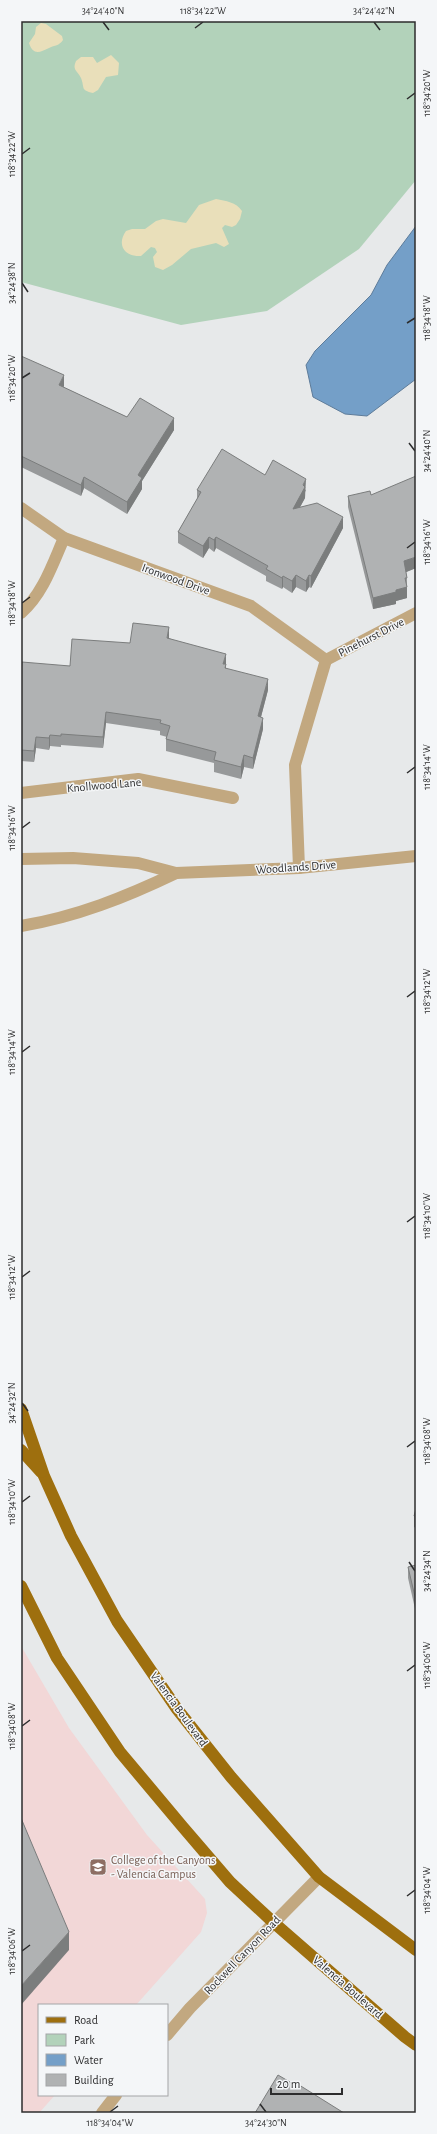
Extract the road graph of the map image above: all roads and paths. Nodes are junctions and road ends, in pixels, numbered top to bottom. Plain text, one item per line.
1 (21, 508) edge
2 (64, 538) junction
3 (21, 612) edge
4 (416, 614) edge
5 (326, 660) junction
6 (21, 793) edge
7 (233, 798) dead end
8 (416, 856) edge
9 (21, 859) edge
10 (300, 868) junction
11 (176, 873) junction
12 (21, 926) edge
13 (21, 1409) edge
14 (21, 1450) edge
15 (44, 1476) junction
16 (21, 1586) edge
17 (319, 1877) junction
18 (273, 1922) junction
19 (416, 1950) edge
20 (168, 2034) edge
21 (416, 2044) edge
22 (115, 2096) edge
23 (102, 2113) edge

1 - 2 street, Ironwood Drive
2 - 3 street
2 - 5 street, Ironwood Drive
4 - 5 street, Pinehurst Drive
5 - 10 street
6 - 7 street, Knollwood Lane
8 - 10 street, Woodlands Drive
9 - 11 street, Woodlands Drive
10 - 11 street, Woodlands Drive
11 - 12 street, Woodlands Drive
13 - 15 main road, Valencia Boulevard
14 - 15 main road
15 - 17 main road, Valencia Boulevard
16 - 18 main road, Valencia Boulevard
17 - 18 street, Rockwell Canyon Road
17 - 19 main road, Valencia Boulevard
18 - 20 street, Rockwell Canyon Road
18 - 21 main road, Valencia Boulevard
22 - 23 street

